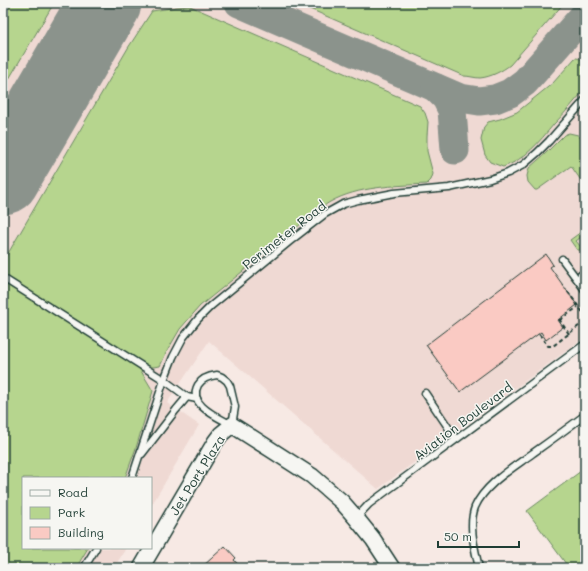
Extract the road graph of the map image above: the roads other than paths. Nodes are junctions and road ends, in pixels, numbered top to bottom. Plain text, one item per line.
1 (585, 100) edge
2 (562, 259) dead end
3 (3, 278) edge
4 (585, 290) edge
5 (585, 344) edge
6 (164, 380) junction
7 (426, 393) dead end
8 (187, 397) junction
9 (197, 398) junction
10 (585, 415) edge
11 (232, 425) junction
12 (456, 439) junction
13 (140, 458) junction
14 (132, 477) edge
15 (356, 518) junction
16 (152, 548) edge
17 (95, 549) edge
18 (151, 549) edge
19 (84, 568) edge
20 (140, 568) edge
21 (392, 568) edge
22 (478, 568) edge

1 - 6 lane, Perimeter Road
2 - 4 lane
3 - 6 lane
5 - 12 lane, Aviation Boulevard
6 - 8 lane
6 - 13 lane, Perimeter Road
7 - 12 lane
8 - 9 lane
8 - 13 lane
9 - 11 lane
9 - 11 lane
10 - 22 lane
11 - 15 street
11 - 16 street, Jet Port Plaza
12 - 15 lane, Aviation Boulevard
13 - 14 lane, Perimeter Road
15 - 21 street
17 - 19 lane
18 - 20 street, Jet Port Plaza

